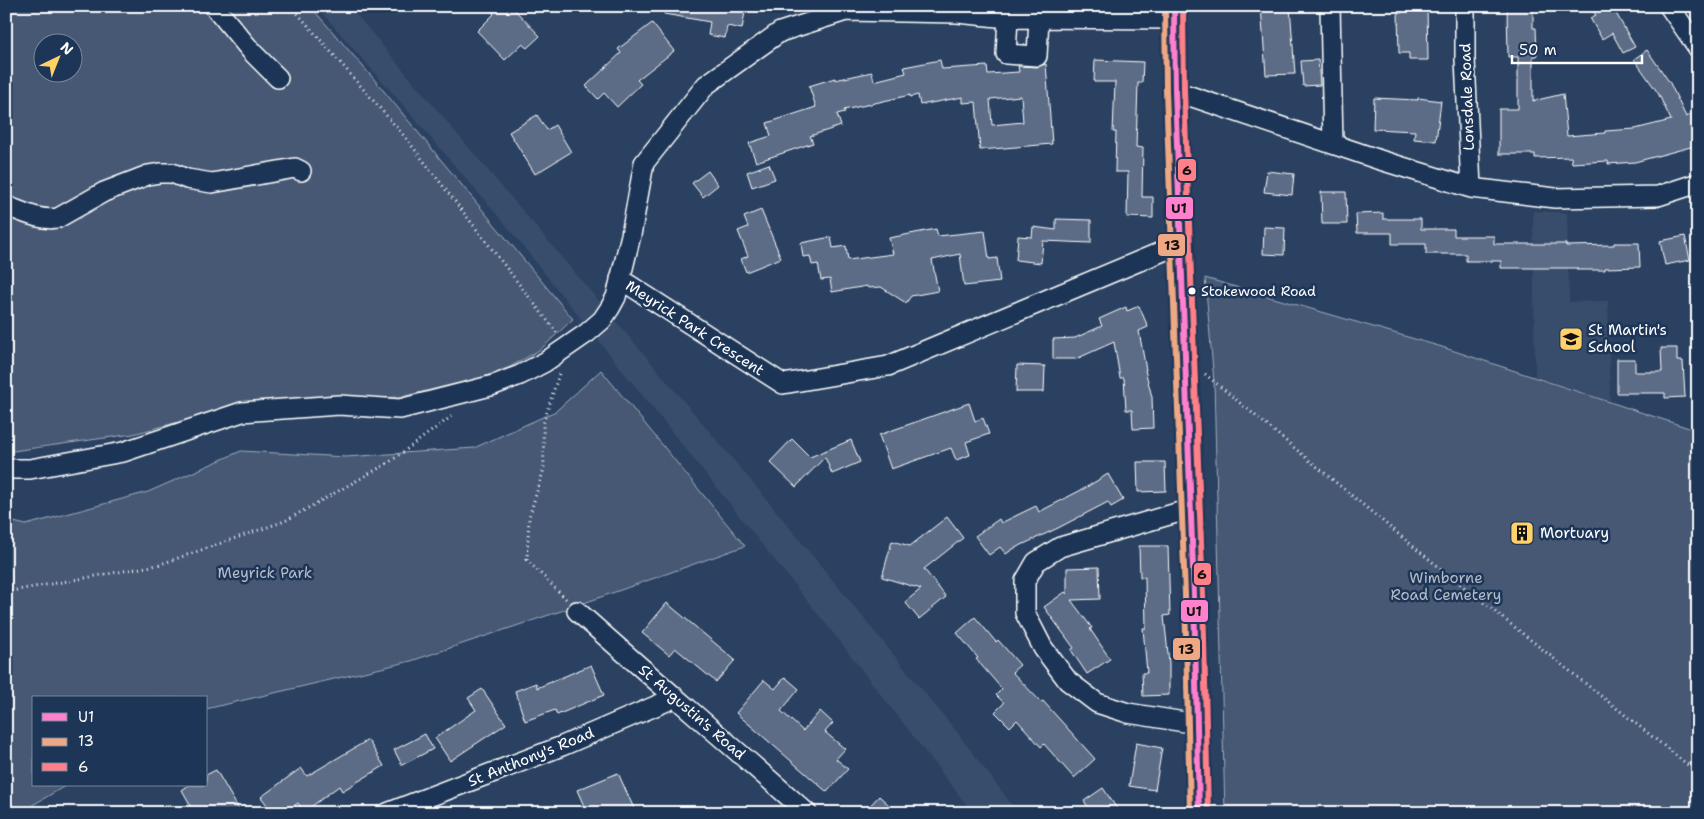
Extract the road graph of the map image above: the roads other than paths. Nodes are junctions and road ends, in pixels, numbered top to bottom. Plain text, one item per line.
1 (214, 6) edge
2 (1330, 6) edge
3 (1465, 6) edge
4 (1669, 6) edge
5 (846, 9) edge
6 (1174, 13) edge
7 (1008, 18) junction
8 (1039, 18) junction
9 (1698, 48) edge
10 (278, 78) dead end
11 (1174, 91) junction
12 (1333, 144) junction
13 (301, 171) dead end
14 (1698, 183) edge
15 (1471, 188) junction
16 (6, 208) edge
17 (1180, 244) junction
18 (620, 279) junction
19 (6, 468) edge
20 (1190, 509) junction
21 (577, 611) road end
22 (674, 698) junction
23 (1196, 724) junction
24 (387, 813) edge
25 (807, 813) edge
26 (1199, 813) edge

1 - 10 street
2 - 12 street
3 - 15 street, Lonsdale Road
4 - 9 street
5 - 7 street, Meyrick Park Crescent
5 - 18 street, Meyrick Park Crescent
6 - 8 street, Meyrick Park Crescent
6 - 11 main road
7 - 8 street, Meyrick Park Crescent
7 - 8 street
11 - 12 street
11 - 17 main road
12 - 15 street
13 - 16 street
14 - 15 street
17 - 18 street, Meyrick Park Crescent
17 - 20 main road
18 - 19 street
20 - 23 main road
20 - 23 street
21 - 22 street, St Augustin's Road
22 - 24 street, St Anthony's Road
22 - 25 street, St Augustin's Road
23 - 26 main road

